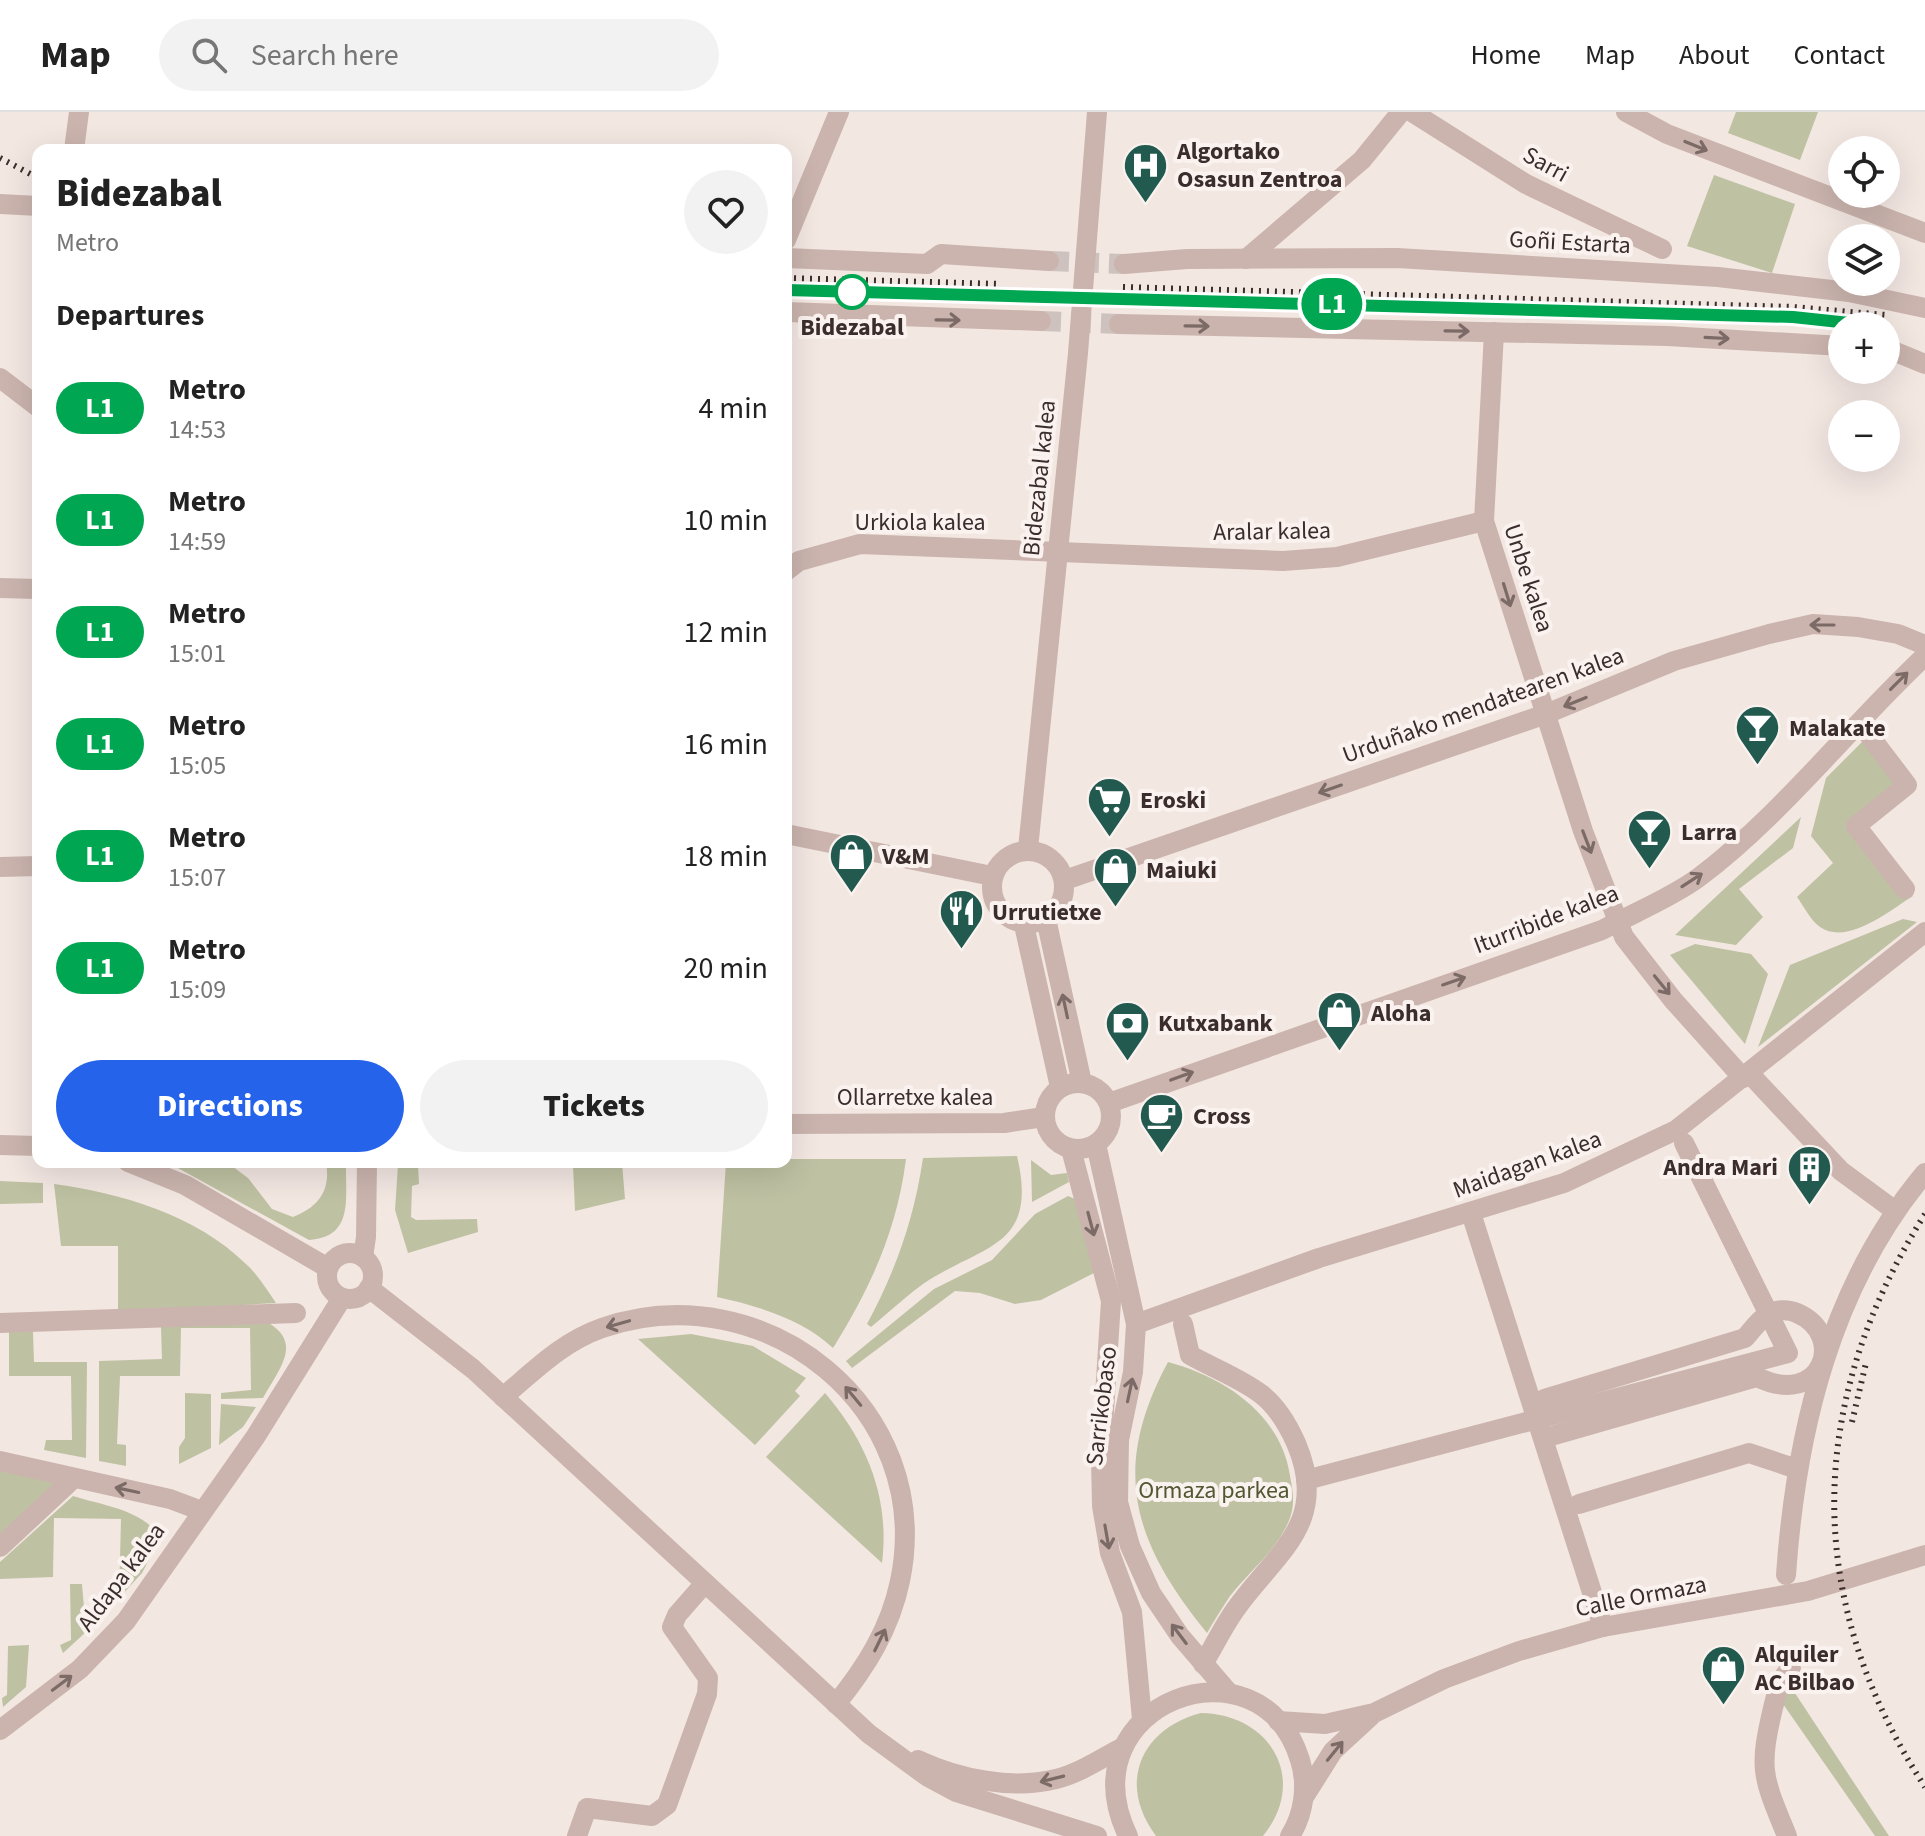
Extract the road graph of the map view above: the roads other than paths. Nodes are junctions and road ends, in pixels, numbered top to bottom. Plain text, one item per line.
1 (79, 112) edge
2 (839, 112) edge
3 (1097, 112) edge
4 (1401, 112) edge
5 (1412, 112) edge
6 (1626, 112) edge
7 (75, 144) edge
8 (0, 204) edge
9 (32, 206) edge
10 (792, 226) edge
11 (1925, 233) edge
12 (1662, 249) dead end
13 (792, 258) edge
14 (1246, 259) junction
15 (1049, 261) tunnel mouth
16 (1124, 264) tunnel mouth
17 (1925, 308) edge
18 (792, 312) edge
19 (1041, 321) tunnel mouth
20 (1119, 324) tunnel mouth
21 (1494, 332) junction
22 (1828, 345) edge
23 (1900, 354) edge
24 (1925, 364) edge
25 (0, 378) edge
26 (32, 402) edge
27 (1484, 521) junction
28 (1058, 550) junction
29 (792, 566) edge
30 (0, 588) edge
31 (32, 589) edge
32 (1925, 645) edge
33 (1925, 656) edge
34 (1546, 714) junction
35 (1869, 735) dead end
36 (792, 835) edge
37 (1028, 849) junction
38 (32, 866) edge
39 (0, 867) edge
40 (992, 876) junction
41 (1065, 880) junction
42 (1905, 889) dead end
43 (1046, 919) junction
44 (1619, 921) junction
45 (1024, 925) junction
46 (1925, 932) edge
47 (1746, 1076) junction
48 (1082, 1083) junction
49 (1060, 1087) junction
50 (1109, 1103) junction
51 (1044, 1117) junction
52 (792, 1124) edge
53 (1684, 1143) dead end
54 (1096, 1144) junction
55 (0, 1145) edge
56 (32, 1146) edge
57 (1071, 1149) junction
58 (143, 1168) edge
59 (367, 1168) edge
60 (1925, 1173) edge
61 (1894, 1210) junction
62 (1471, 1213) junction
63 (363, 1257) junction
64 (328, 1268) junction
65 (369, 1288) junction
66 (342, 1298) junction
67 (296, 1313) dead end
68 (1768, 1314) junction
69 (0, 1323) edge
70 (1136, 1324) junction
71 (1183, 1324) dead end
72 (1823, 1355) junction
73 (503, 1397) junction
74 (1544, 1399) dead end
75 (1537, 1421) junction
76 (1555, 1435) dead end
77 (0, 1461) edge
78 (1797, 1469) junction
79 (73, 1479) junction
80 (1306, 1480) junction
81 (1579, 1504) dead end
82 (202, 1511) junction
83 (0, 1547) edge
84 (1925, 1555) edge
85 (1786, 1575) dead end
86 (705, 1583) junction
87 (1603, 1627) junction
88 (1203, 1664) junction
89 (1791, 1668) dead end
90 (1229, 1693) junction
91 (836, 1704) junction
92 (1374, 1713) junction
93 (1142, 1719) junction
94 (1278, 1721) junction
95 (0, 1730) edge
96 (889, 1747) junction
97 (1123, 1747) junction
98 (1304, 1797) junction
99 (1293, 1834) edge
100 (577, 1836) edge
101 (1097, 1836) edge
102 (1128, 1836) edge
103 (1787, 1836) edge

1 - 7 street
2 - 10 street
3 - 28 street, Bidezabal kalea
4 - 14 street
5 - 12 street, Sarri
6 -> 11 street
8 - 9 street
13 - 15 street
14 - 16 street, Goñi Estarta
14 - 17 street, Goñi Estarta
18 -> 19 street
20 -> 21 street
21 -> 22 street
21 - 27 street, Unbe kalea
23 - 24 street
25 - 26 street
27 - 28 street, Aralar kalea
27 -> 34 street, Unbe kalea
28 - 29 street, Urkiola kalea
28 - 37 street, Bidezabal kalea
30 - 31 street
32 -> 34 street, Urduñako mendatearen kalea
44 -> 33 street, Iturribide kalea
34 -> 41 street, Urduñako mendatearen kalea
34 -> 44 street, Unbe kalea
35 - 42 street
36 - 40 street
37 - 40 street
37 - 41 street
38 - 39 street
40 - 45 street
41 - 43 street
43 - 45 street
48 -> 43 street
44 -> 47 street, Unbe kalea
50 -> 44 street, Iturribide kalea
45 - 49 street
46 - 47 street, Maidagan kalea
47 - 61 street, Unbe kalea
47 - 62 street, Maidagan kalea
48 - 49 street
48 - 50 street
49 - 51 street
50 - 54 street
51 - 52 street, Ollarretxe kalea
51 - 57 street
53 - 68 street
54 - 57 street
54 - 70 street, Sarrikobaso
55 - 56 street
57 -> 93 street, Sarrikobaso
58 - 64 street
59 - 63 street
60 - 61 street
61 - 72 street
62 - 70 street, Maidagan kalea
62 - 75 street
63 - 64 street
63 - 65 street
64 - 66 street
65 - 66 street
65 - 73 street
66 - 82 street, Aldapa kalea
67 - 69 street
68 - 72 street
68 - 74 street
68 - 75 street
88 -> 70 street, Sarrikobaso
71 - 80 street
72 - 76 street
72 - 78 street
73 - 86 street
91 -> 73 street
75 - 80 street
75 - 87 street
77 - 79 street, Aldapa kalea
78 - 81 street
78 - 85 street
82 -> 79 street, Aldapa kalea
79 - 83 street
80 - 88 street
95 -> 82 street, Aldapa kalea
84 - 87 street, Calle Ormaza
86 - 91 street
86 - 100 street
87 - 92 street, Calle Ormaza
88 - 90 street, Sarrikobaso
89 - 103 street
90 - 93 street
90 - 94 street
91 - 96 street
92 - 94 street, Calle Ormaza
98 -> 92 street, Calle Ormaza
93 - 97 street
94 - 98 street
97 -> 96 street
96 - 101 street
97 - 102 street
98 - 99 street

